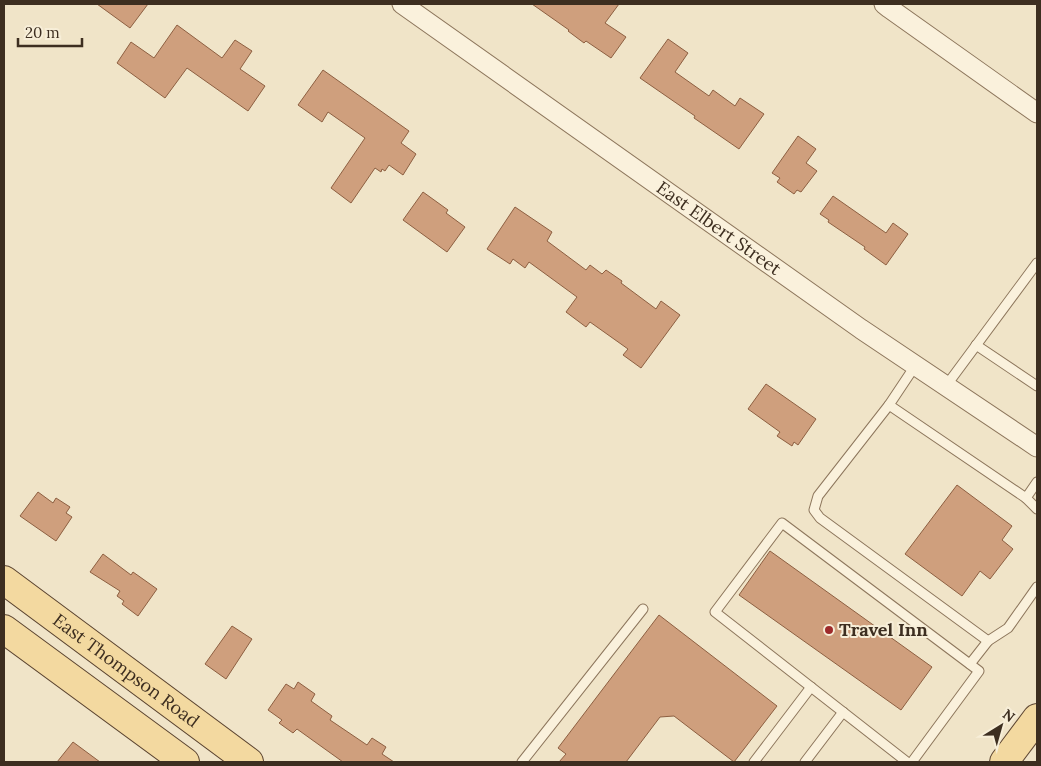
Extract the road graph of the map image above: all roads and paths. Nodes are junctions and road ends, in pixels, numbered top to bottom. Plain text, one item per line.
1 (402, 4) edge
2 (884, 4) edge
3 (1037, 113) edge
4 (1037, 263) edge
5 (976, 345) junction
6 (915, 366) junction
7 (946, 386) junction
8 (1037, 386) edge
9 (889, 405) junction
10 (1037, 447) edge
11 (1037, 482) edge
12 (1026, 498) junction
13 (1037, 509) edge
14 (1037, 587) edge
15 (7, 588) edge
16 (643, 610) dead end
17 (4, 628) edge
18 (988, 641) junction
19 (970, 664) junction
20 (811, 687) junction
21 (843, 712) junction
22 (1037, 718) edge
23 (185, 762) edge
24 (250, 762) edge
25 (522, 762) edge
26 (754, 762) edge
27 (805, 762) edge
28 (907, 762) edge
29 (912, 762) edge
30 (1004, 762) edge

1 - 6 street, East Elbert Street
2 - 3 street
4 - 5 lane
5 - 7 lane
5 - 8 lane
6 - 7 street, East Elbert Street
6 - 9 lane
7 - 10 street, East Elbert Street
9 - 12 lane
9 - 18 lane
11 - 12 lane
12 - 13 lane
14 - 18 lane
15 - 24 main road, East Thompson Road
16 - 25 lane
17 - 23 main road
18 - 19 lane
19 - 20 lane
19 - 29 lane
20 - 21 lane
20 - 26 lane
21 - 27 lane
21 - 28 lane
22 - 30 main road

